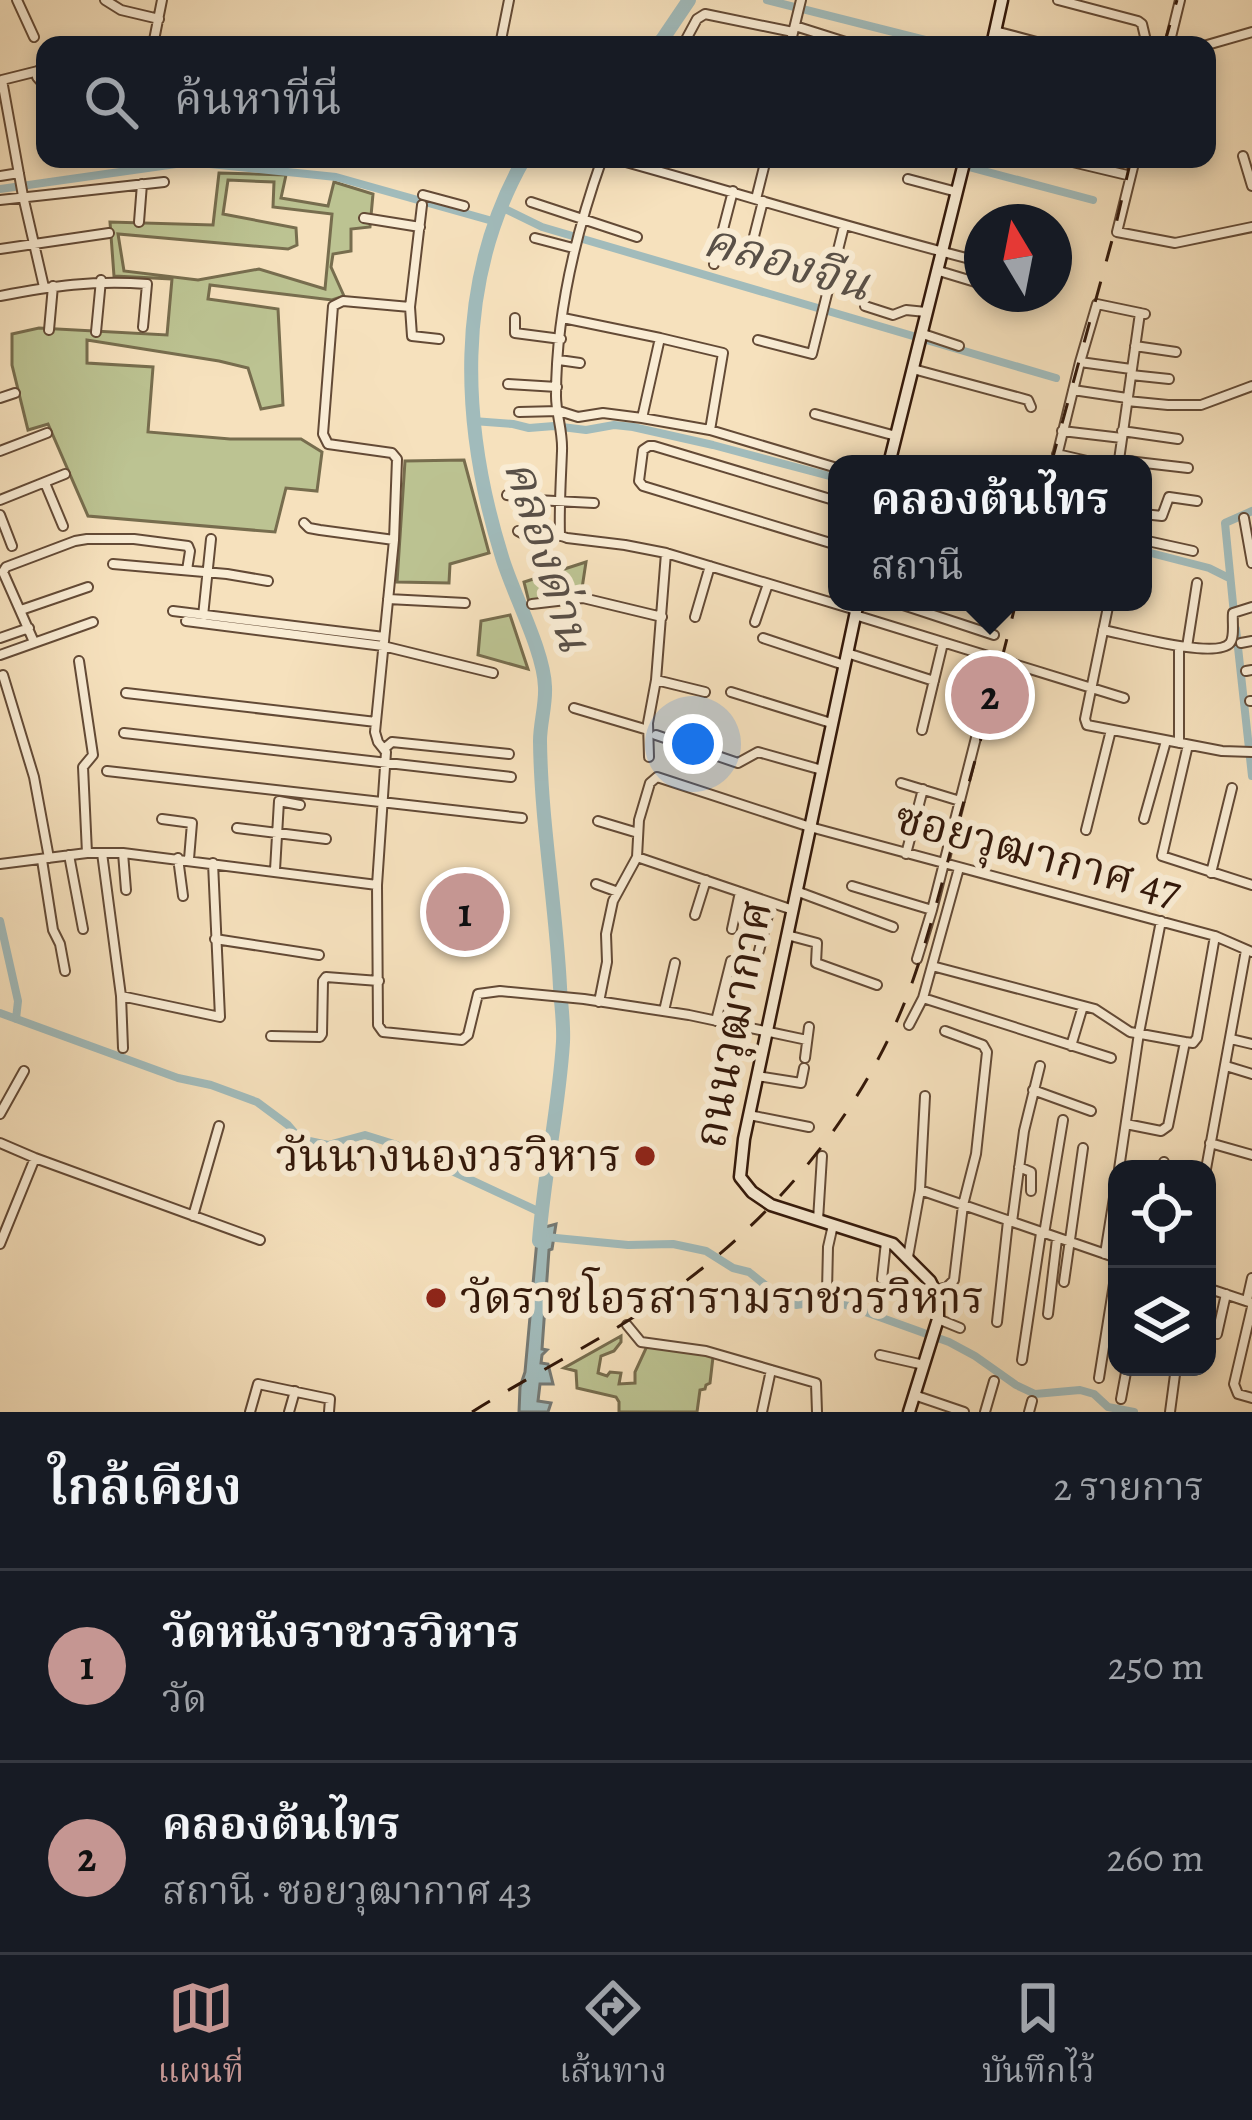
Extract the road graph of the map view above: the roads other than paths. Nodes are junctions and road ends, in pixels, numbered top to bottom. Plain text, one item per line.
1 (16, 0) edge
2 (105, 0) edge
3 (162, 0) edge
4 (509, 0) edge
5 (801, 0) edge
6 (1002, 0) edge
7 (1058, 0) edge
8 (1180, 0) edge
9 (159, 19) junction
10 (794, 29) junction
11 (995, 31) junction
12 (1252, 32) edge
13 (155, 36) edge
14 (502, 36) edge
15 (688, 36) edge
16 (792, 36) edge
17 (821, 36) edge
18 (994, 36) edge
19 (1014, 36) edge
20 (1145, 36) edge
21 (1171, 36) edge
22 (34, 38) dead end
23 (1216, 42) edge
24 (36, 71) edge
25 (2, 80) edge
26 (1243, 156) dead end
27 (599, 168) edge
28 (648, 168) edge
29 (765, 168) edge
30 (963, 168) edge
31 (1098, 168) edge
32 (1133, 168) edge
33 (1127, 175) dead end
34 (0, 176) edge
35 (908, 178) dead end
36 (164, 182) dead end
37 (142, 184) junction
38 (21, 185) junction
39 (1252, 186) edge
40 (733, 191) junction
41 (957, 192) junction
42 (0, 200) edge
43 (760, 200) junction
44 (532, 202) dead end
45 (464, 206) dead end
46 (364, 218) dead end
47 (581, 219) junction
48 (139, 223) dead end
49 (844, 226) junction
50 (1252, 226) edge
51 (420, 227) junction
52 (110, 233) dead end
53 (637, 237) dead end
54 (535, 238) dead end
55 (576, 240) junction
56 (35, 242) junction
57 (0, 249) edge
58 (944, 253) junction
59 (964, 258) edge
60 (748, 260) dead end
61 (714, 264) dead end
62 (939, 272) junction
63 (964, 279) edge
64 (101, 280) junction
65 (49, 287) junction
66 (0, 296) edge
67 (865, 306) dead end
68 (410, 307) junction
69 (928, 313) junction
70 (515, 318) dead end
71 (562, 318) junction
72 (143, 327) dead end
73 (49, 330) dead end
74 (96, 332) dead end
75 (922, 337) junction
76 (660, 338) junction
77 (561, 339) junction
78 (439, 340) dead end
79 (758, 340) dead end
80 (959, 346) dead end
81 (1135, 346) junction
82 (1176, 352) dead end
83 (559, 360) junction
84 (1079, 362) junction
85 (580, 364) dead end
86 (914, 368) junction
87 (1131, 372) junction
88 (1169, 379) dead end
89 (508, 384) dead end
90 (556, 386) junction
91 (1252, 386) edge
92 (1073, 390) junction
93 (15, 392) dead end
94 (0, 398) edge
95 (1127, 399) junction
96 (1031, 407) dead end
97 (518, 412) dead end
98 (815, 414) dead end
99 (642, 418) junction
100 (560, 420) junction
101 (710, 430) junction
102 (1062, 430) junction
103 (47, 433) dead end
104 (1122, 435) junction
105 (896, 436) junction
106 (1178, 439) dead end
107 (0, 451) edge
108 (891, 455) edge
109 (1057, 455) edge
110 (1119, 455) edge
111 (828, 465) edge
112 (1152, 465) edge
113 (1188, 468) dead end
114 (65, 475) dead end
115 (45, 482) junction
116 (507, 495) dead end
117 (828, 498) edge
118 (0, 500) edge
119 (559, 500) junction
120 (1197, 501) dead end
121 (594, 503) dead end
122 (0, 515) edge
123 (1152, 515) edge
124 (1244, 518) dead end
125 (304, 523) dead end
126 (64, 526) dead end
127 (518, 531) dead end
128 (560, 535) junction
129 (211, 539) dead end
130 (394, 539) junction
131 (828, 542) edge
132 (1152, 542) edge
133 (12, 546) dead end
134 (1193, 551) dead end
135 (666, 553) junction
136 (1252, 563) edge
137 (113, 564) dead end
138 (710, 566) junction
139 (187, 571) junction
140 (206, 572) junction
141 (268, 581) dead end
142 (768, 583) junction
143 (1197, 583) dead end
144 (11, 586) junction
145 (88, 587) dead end
146 (0, 590) edge
147 (388, 599) junction
148 (828, 601) edge
149 (465, 604) dead end
150 (532, 604) dead end
151 (1252, 607) edge
152 (21, 610) junction
153 (173, 611) dead end
154 (856, 611) edge
155 (861, 611) edge
156 (921, 611) edge
157 (1106, 611) edge
158 (203, 616) junction
159 (662, 617) junction
160 (695, 617) dead end
161 (93, 622) dead end
162 (186, 622) dead end
163 (755, 622) dead end
164 (28, 628) junction
165 (1103, 631) junction
166 (994, 635) dead end
167 (0, 638) edge
168 (764, 638) dead end
169 (34, 642) junction
170 (384, 642) junction
171 (943, 643) junction
172 (1183, 647) junction
173 (0, 655) edge
174 (845, 659) junction
175 (79, 661) dead end
176 (493, 673) dead end
177 (3, 675) dead end
178 (656, 680) junction
179 (934, 681) junction
180 (1091, 689) junction
181 (705, 692) dead end
182 (731, 692) dead end
183 (126, 693) dead end
184 (1124, 698) dead end
185 (574, 708) dead end
186 (376, 722) junction
187 (831, 723) junction
188 (979, 726) dead end
189 (922, 730) dead end
190 (1111, 730) junction
191 (652, 732) junction
192 (124, 733) dead end
193 (1166, 741) junction
194 (1184, 744) junction
195 (385, 748) junction
196 (1252, 752) edge
197 (508, 754) dead end
198 (649, 757) dead end
199 (385, 764) junction
200 (822, 770) junction
201 (107, 772) dead end
202 (511, 777) dead end
203 (901, 783) dead end
204 (1232, 788) dead end
205 (923, 789) junction
206 (382, 801) junction
207 (960, 801) junction
208 (300, 805) dead end
209 (162, 818) dead end
210 (522, 818) dead end
211 (1144, 819) dead end
212 (598, 821) dead end
213 (810, 827) junction
214 (237, 828) dead end
215 (1086, 830) dead end
216 (638, 833) junction
217 (276, 834) junction
218 (326, 839) dead end
219 (102, 853) junction
220 (123, 853) junction
221 (87, 854) junction
222 (906, 854) junction
223 (69, 856) junction
224 (637, 857) junction
225 (183, 858) junction
226 (45, 859) junction
227 (213, 862) junction
228 (0, 863) edge
229 (944, 864) junction
230 (959, 868) junction
231 (275, 870) junction
232 (1211, 872) junction
233 (706, 880) junction
234 (596, 884) dead end
235 (377, 885) junction
236 (1252, 885) edge
237 (851, 886) dead end
238 (126, 890) dead end
239 (796, 891) junction
240 (618, 892) junction
241 (740, 892) junction
242 (183, 896) dead end
243 (771, 903) junction
244 (793, 910) junction
245 (932, 910) junction
246 (695, 916) dead end
247 (1161, 921) junction
248 (893, 927) dead end
249 (83, 929) dead end
250 (732, 929) dead end
251 (787, 935) junction
252 (1215, 936) junction
253 (215, 939) junction
254 (759, 951) dead end
255 (1249, 951) edge
256 (319, 955) dead end
257 (917, 959) dead end
258 (731, 961) dead end
259 (675, 963) dead end
260 (932, 966) junction
261 (65, 971) dead end
262 (379, 981) junction
263 (877, 985) dead end
264 (122, 996) junction
265 (923, 998) junction
266 (599, 1001) junction
267 (1083, 1006) junction
268 (664, 1011) junction
269 (716, 1021) junction
270 (909, 1024) dead end
271 (809, 1027) dead end
272 (945, 1031) dead end
273 (767, 1033) junction
274 (1139, 1033) junction
275 (271, 1036) dead end
276 (1231, 1039) junction
277 (807, 1040) junction
278 (1185, 1042) junction
279 (1252, 1044) edge
280 (1071, 1046) junction
281 (124, 1048) dead end
282 (1111, 1058) dead end
283 (1040, 1066) dead end
284 (1226, 1066) junction
285 (24, 1070) dead end
286 (1252, 1074) edge
287 (758, 1076) junction
288 (1034, 1090) junction
289 (925, 1096) dead end
290 (1091, 1111) dead end
291 (0, 1114) edge
292 (749, 1115) junction
293 (1063, 1120) dead end
294 (1126, 1124) junction
295 (219, 1126) dead end
296 (809, 1127) dead end
297 (0, 1142) edge
298 (1210, 1143) junction
299 (1083, 1148) dead end
300 (1252, 1154) edge
301 (822, 1156) dead end
302 (34, 1158) junction
303 (1120, 1160) edge
304 (1207, 1160) edge
305 (1019, 1167) junction
306 (920, 1190) junction
307 (1031, 1191) dead end
308 (963, 1205) junction
309 (193, 1216) junction
310 (818, 1221) junction
311 (1010, 1222) junction
312 (833, 1225) junction
313 (1043, 1233) junction
314 (1108, 1235) edge
315 (1057, 1238) junction
316 (260, 1240) dead end
317 (886, 1241) junction
318 (1071, 1243) junction
319 (0, 1244) edge
320 (1105, 1254) junction
321 (1108, 1256) edge
322 (908, 1257) junction
323 (1116, 1268) edge
324 (1252, 1278) edge
325 (882, 1279) dead end
326 (1064, 1282) dead end
327 (936, 1290) junction
328 (827, 1291) dead end
329 (1216, 1291) edge
330 (1226, 1294) junction
331 (1250, 1304) edge
332 (1048, 1314) dead end
333 (997, 1322) dead end
334 (627, 1325) dead end
335 (960, 1328) dead end
336 (935, 1330) junction
337 (1217, 1334) dead end
338 (1249, 1335) edge
339 (880, 1355) dead end
340 (1022, 1360) dead end
341 (924, 1364) junction
342 (771, 1370) junction
343 (1125, 1376) edge
344 (1175, 1376) edge
345 (1099, 1378) dead end
346 (994, 1381) dead end
347 (295, 1391) junction
348 (914, 1396) junction
349 (1252, 1398) edge
350 (1121, 1399) dead end
351 (1033, 1401) dead end
352 (250, 1412) edge
353 (289, 1412) edge
354 (329, 1412) edge
355 (762, 1412) edge
356 (817, 1412) edge
357 (908, 1412) edge
358 (964, 1412) edge
359 (985, 1412) edge
360 (1029, 1412) edge
361 (1169, 1412) edge

1 - 22 street
2 - 9 street
3 - 9 street
4 - 14 street
5 - 10 street
6 - 11 main road
7 - 20 street
8 - 21 street
9 - 13 street
10 - 15 street
10 - 16 street
10 - 17 street
11 - 18 main road
11 - 19 street
12 - 23 street
24 - 25 street
25 - 38 street
26 - 39 street
27 - 47 street
28 - 40 street
29 - 43 street
30 - 41 main road
31 - 33 street
32 - 50 street
34 - 38 street
35 - 41 street
36 - 37 street
37 - 38 street
37 - 48 street
38 - 42 street
38 - 56 street
40 - 43 street
40 - 61 street
41 - 58 main road
43 - 49 street
43 - 60 street
44 - 47 street
45 - 51 street
46 - 51 street
47 - 53 street
47 - 55 street
49 - 58 street
49 - 79 street
51 - 68 street
52 - 56 street
54 - 55 street
55 - 71 street
56 - 57 street
56 - 65 street
58 - 59 street
58 - 62 main road
62 - 63 street
62 - 69 main road
64 - 65 street
64 - 72 street
64 - 74 street
65 - 66 street
65 - 73 street
67 - 69 street
68 - 78 street
68 - 130 street
69 - 75 main road
70 - 77 street
71 - 76 street
71 - 77 street
75 - 80 street
75 - 86 main road
76 - 99 street
76 - 101 street
77 - 83 street
81 - 82 street
81 - 84 street
81 - 87 street
83 - 85 street
83 - 90 street
84 - 87 street
84 - 92 street
86 - 96 street
86 - 105 main road
87 - 88 street
87 - 95 street
89 - 90 street
90 - 100 street
91 - 95 street
92 - 95 street
92 - 102 street
93 - 94 street
95 - 104 street
97 - 100 street
98 - 105 street
99 - 100 street
99 - 101 street
100 - 119 street
101 - 111 street
102 - 104 street
102 - 109 street
103 - 107 street
104 - 106 street
104 - 110 street
105 - 108 main road
112 - 113 street
114 - 115 street
115 - 118 street
115 - 126 street
116 - 119 street
117 - 131 street
119 - 121 street
119 - 128 street
120 - 123 street
122 - 133 street
124 - 136 street
125 - 130 street
127 - 128 street
128 - 135 street
129 - 140 street
130 - 147 street
132 - 134 street
135 - 138 street
135 - 159 street
137 - 139 street
138 - 142 street
138 - 160 street
139 - 140 street
139 - 144 street
140 - 141 street
140 - 158 street
142 - 148 street
142 - 163 street
143 - 172 street
144 - 146 street
144 - 152 street
145 - 152 street
147 - 149 street
147 - 170 street
150 - 159 street
151 - 172 street
152 - 164 street
153 - 158 street
154 - 174 main road, ถนนวุฒากาศ
155 - 171 street
156 - 166 street
157 - 165 street
158 - 170 street
159 - 178 street
161 - 169 street
162 - 170 street
164 - 167 street
164 - 169 street
165 - 172 street
165 - 180 street
168 - 174 street
169 - 173 street
170 - 176 street
170 - 186 street
171 - 179 street
171 - 180 street
172 - 194 street
174 - 179 street
174 - 187 main road, ถนนวุฒากาศ
175 - 221 street
177 - 226 street
178 - 181 street
178 - 191 street
179 - 189 street
180 - 184 street
180 - 190 street
182 - 187 street
183 - 186 street
185 - 191 street
186 - 195 street
187 - 200 main road, ถนนวุฒากาศ
188 - 207 street
190 - 193 street
190 - 215 street
191 - 198 street
191 - 200 street
192 - 199 street
193 - 194 street
193 - 211 street
194 - 196 street
194 - 232 street
195 - 197 street
195 - 199 street
199 - 202 street
199 - 206 street
200 - 213 main road, ถนนวุฒากาศ
201 - 206 street
203 - 205 street
204 - 232 street
205 - 207 street
205 - 222 street
206 - 210 street
206 - 235 street
207 - 229 street
208 - 217 street
209 - 225 street
212 - 216 street
213 - 216 street, ซอยวุฒากาศ 47
213 - 222 street, ซอยวุฒากาศ 47
213 - 239 main road, ถนนวุฒากาศ
214 - 217 street
216 - 224 street
217 - 218 street
217 - 231 street
219 - 220 street
219 - 221 street
219 - 264 street
220 - 225 street
220 - 238 street
221 - 223 street
222 - 229 street, ซอยวุฒากาศ 47
223 - 226 street
223 - 249 street
224 - 233 street
224 - 240 street
225 - 227 street
225 - 242 street
226 - 228 street
226 - 261 street
227 - 231 street
227 - 253 street
229 - 230 street, ซอยวุฒากาศ 47
229 - 245 street
230 - 247 street, ซอยวุฒากาศ 47
230 - 260 street
231 - 235 street
232 - 236 street
233 - 241 street
233 - 246 street
234 - 240 street
235 - 262 street
237 - 245 street
239 - 244 main road, ถนนวุฒากาศ
239 - 248 street
240 - 266 street
241 - 243 street
241 - 250 street
243 - 244 street
243 - 254 street
244 - 251 main road, ถนนวุฒากาศ
245 - 257 street
247 - 252 street, ซอยวุฒากาศ 47
247 - 274 street
251 - 263 street
251 - 273 main road, ถนนวุฒากาศ
252 - 255 street, ซอยวุฒากาศ 47
252 - 278 street
253 - 256 street
253 - 264 street
255 - 276 street
258 - 269 street
259 - 268 street
260 - 265 street
260 - 267 street
262 - 266 street
262 - 275 street
264 - 281 street
265 - 270 street
265 - 280 street
266 - 268 street
267 - 274 street
267 - 280 street
268 - 269 street
269 - 273 street
271 - 277 street
272 - 308 street
273 - 277 street
273 - 287 main road, ถนนวุฒากาศ
274 - 278 street
274 - 294 street
276 - 279 street
276 - 284 street
277 - 287 street
278 - 294 street
280 - 282 street
283 - 288 street
284 - 286 street
284 - 298 street
285 - 291 street
287 - 292 main road, ถนนวุฒากาศ
288 - 290 street
288 - 305 street
289 - 306 street
292 - 296 street
292 - 310 main road, ถนนวุฒากาศ
293 - 313 street
294 - 303 street
295 - 309 street
297 - 302 street
298 - 300 street
298 - 304 street
299 - 318 street
301 - 310 street
302 - 309 street
302 - 319 street
305 - 307 street
305 - 311 street
306 - 308 street
306 - 322 street
308 - 311 street
308 - 327 street
309 - 316 street
310 - 312 main road, ถนนวุฒากาศ
311 - 313 street
311 - 333 street
312 - 317 main road, ถนนวุฒากาศ
312 - 328 street
313 - 315 street
313 - 340 street
314 - 320 street
315 - 318 street
315 - 332 street
317 - 322 main road, ถนนวุฒากาศ
317 - 325 street
318 - 320 street
318 - 326 street
320 - 321 street
322 - 327 main road, ถนนวุฒากาศ
323 - 345 street
324 - 331 street
327 - 336 main road
329 - 330 street
330 - 331 street
330 - 337 street
331 - 338 street
334 - 342 street
335 - 336 street
336 - 341 main road
338 - 349 street
339 - 341 street
341 - 348 main road
342 - 355 street
342 - 356 street
343 - 350 street
344 - 361 street
346 - 359 street
347 - 352 street
347 - 353 street
347 - 354 street
348 - 357 main road
348 - 358 street
351 - 360 street

